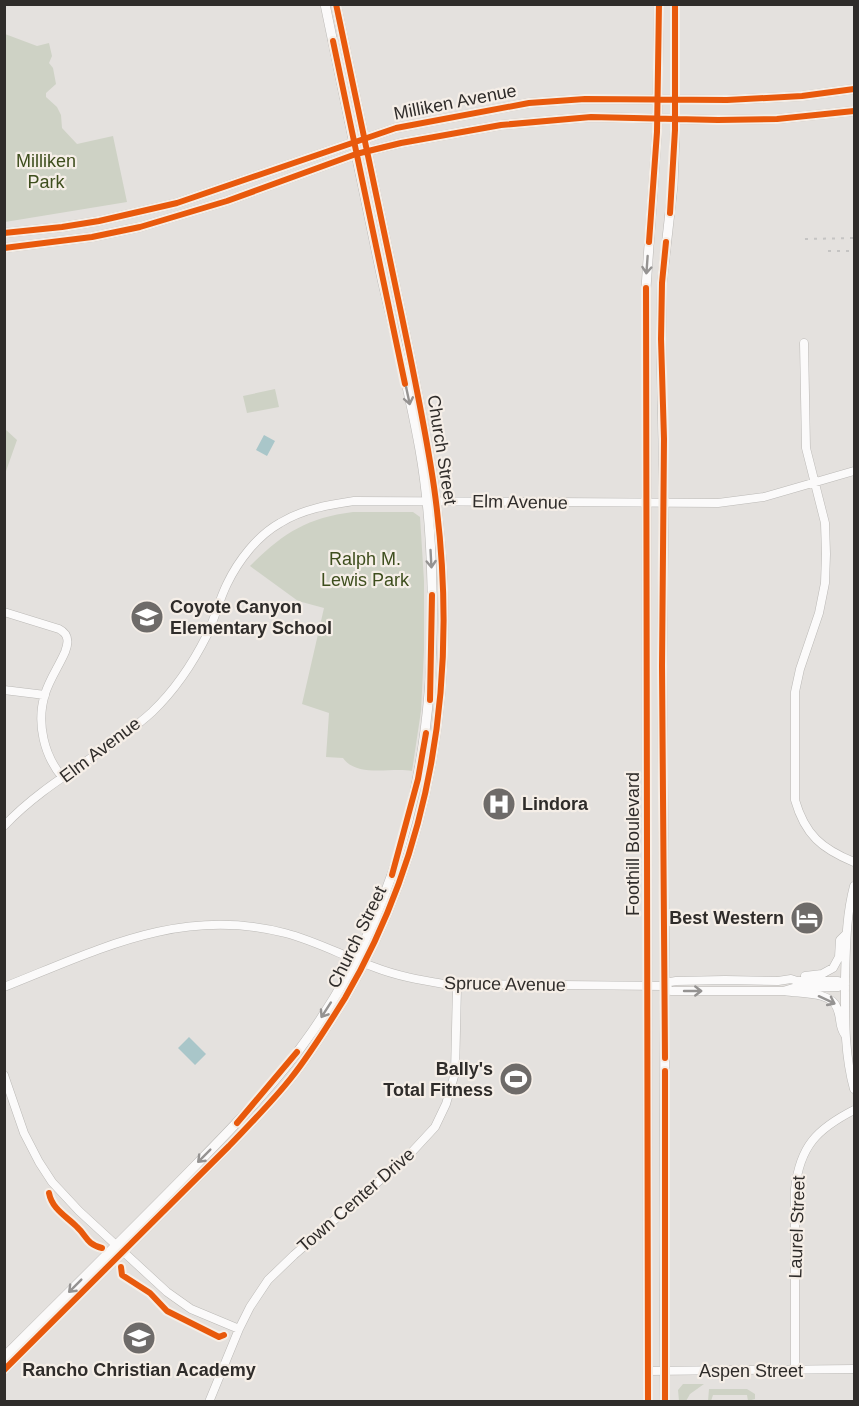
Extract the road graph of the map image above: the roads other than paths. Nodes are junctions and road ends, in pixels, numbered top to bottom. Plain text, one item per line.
1 (325, 4) edge
2 (336, 4) edge
3 (658, 4) edge
4 (675, 4) edge
5 (855, 89) edge
6 (675, 99) junction
7 (658, 100) junction
8 (855, 111) edge
9 (658, 118) junction
10 (675, 120) junction
11 (364, 138) junction
12 (353, 142) junction
13 (367, 152) junction
14 (356, 154) junction
15 (4, 233) edge
16 (4, 248) edge
17 (804, 343) dead end
18 (855, 471) edge
19 (814, 483) junction
20 (431, 501) junction
21 (646, 502) junction
22 (664, 502) junction
23 (4, 612) edge
24 (4, 690) edge
25 (45, 695) junction
26 (63, 778) junction
27 (4, 826) edge
28 (855, 862) edge
29 (855, 886) edge
30 (846, 934) junction
31 (360, 962) junction
32 (792, 979) junction
33 (845, 984) junction
34 (457, 986) junction
35 (647, 986) junction
36 (665, 986) junction
37 (4, 987) edge
38 (783, 991) junction
39 (845, 1036) junction
40 (4, 1075) edge
41 (855, 1089) edge
42 (855, 1110) edge
43 (120, 1248) junction
44 (239, 1329) junction
45 (4, 1357) edge
46 (855, 1369) edge
47 (4, 1370) edge
48 (795, 1370) junction
49 (648, 1371) junction
50 (665, 1371) junction
51 (209, 1401) edge
52 (648, 1401) edge
53 (665, 1401) edge

1 - 12 main road, Church Street
2 - 11 main road, Church Street
3 - 7 main road, Foothill Boulevard
4 - 6 main road, Foothill Boulevard
5 - 6 main road, Milliken Avenue
6 - 7 main road, Milliken Avenue
6 - 10 main road, Foothill Boulevard
7 - 9 main road, Foothill Boulevard
7 - 11 main road, Milliken Avenue
8 - 10 main road, Milliken Avenue
9 - 10 main road, Milliken Avenue
9 - 13 main road, Milliken Avenue
9 -> 21 main road, Foothill Boulevard
10 - 22 main road, Foothill Boulevard
11 - 12 main road, Milliken Avenue
11 - 13 main road, Church Street
12 - 14 main road, Church Street
12 - 15 main road, Milliken Avenue
13 - 14 main road, Milliken Avenue
13 - 20 main road, Church Street
14 - 16 main road, Milliken Avenue
14 -> 20 main road, Church Street
17 - 19 street
18 - 19 street, Elm Avenue
19 - 22 street, Elm Avenue
19 - 28 street
20 - 21 street, Elm Avenue
20 - 26 street, Elm Avenue
20 - 31 main road, Church Street
21 - 22 street, Elm Avenue
21 - 35 main road, Foothill Boulevard
22 - 36 main road, Foothill Boulevard
23 - 25 street
24 - 25 street
25 - 26 street
26 - 27 street, Elm Avenue
29 - 30 street
30 - 32 street
30 - 33 street
31 - 34 street, Spruce Avenue
31 - 37 street, Spruce Avenue
31 - 43 main road, Church Street
32 - 33 street, Spruce Avenue
32 - 36 street, Spruce Avenue
33 - 38 street, Spruce Avenue
33 - 39 street
34 - 35 street, Spruce Avenue
34 - 44 street, Town Center Drive
35 - 36 street, Spruce Avenue
35 - 49 main road, Foothill Boulevard
36 -> 38 street, Spruce Avenue
36 - 50 main road, Foothill Boulevard
38 -> 39 street
39 - 41 street
40 - 43 street
42 - 48 street, Laurel Street
43 - 44 street
43 -> 45 main road, Church Street
43 - 47 main road, Church Street
44 - 51 street, Town Center Drive
46 - 48 street, Aspen Street
48 - 50 street, Aspen Street
49 - 50 street, Aspen Street
49 - 52 main road, Foothill Boulevard
50 - 53 main road, Foothill Boulevard

